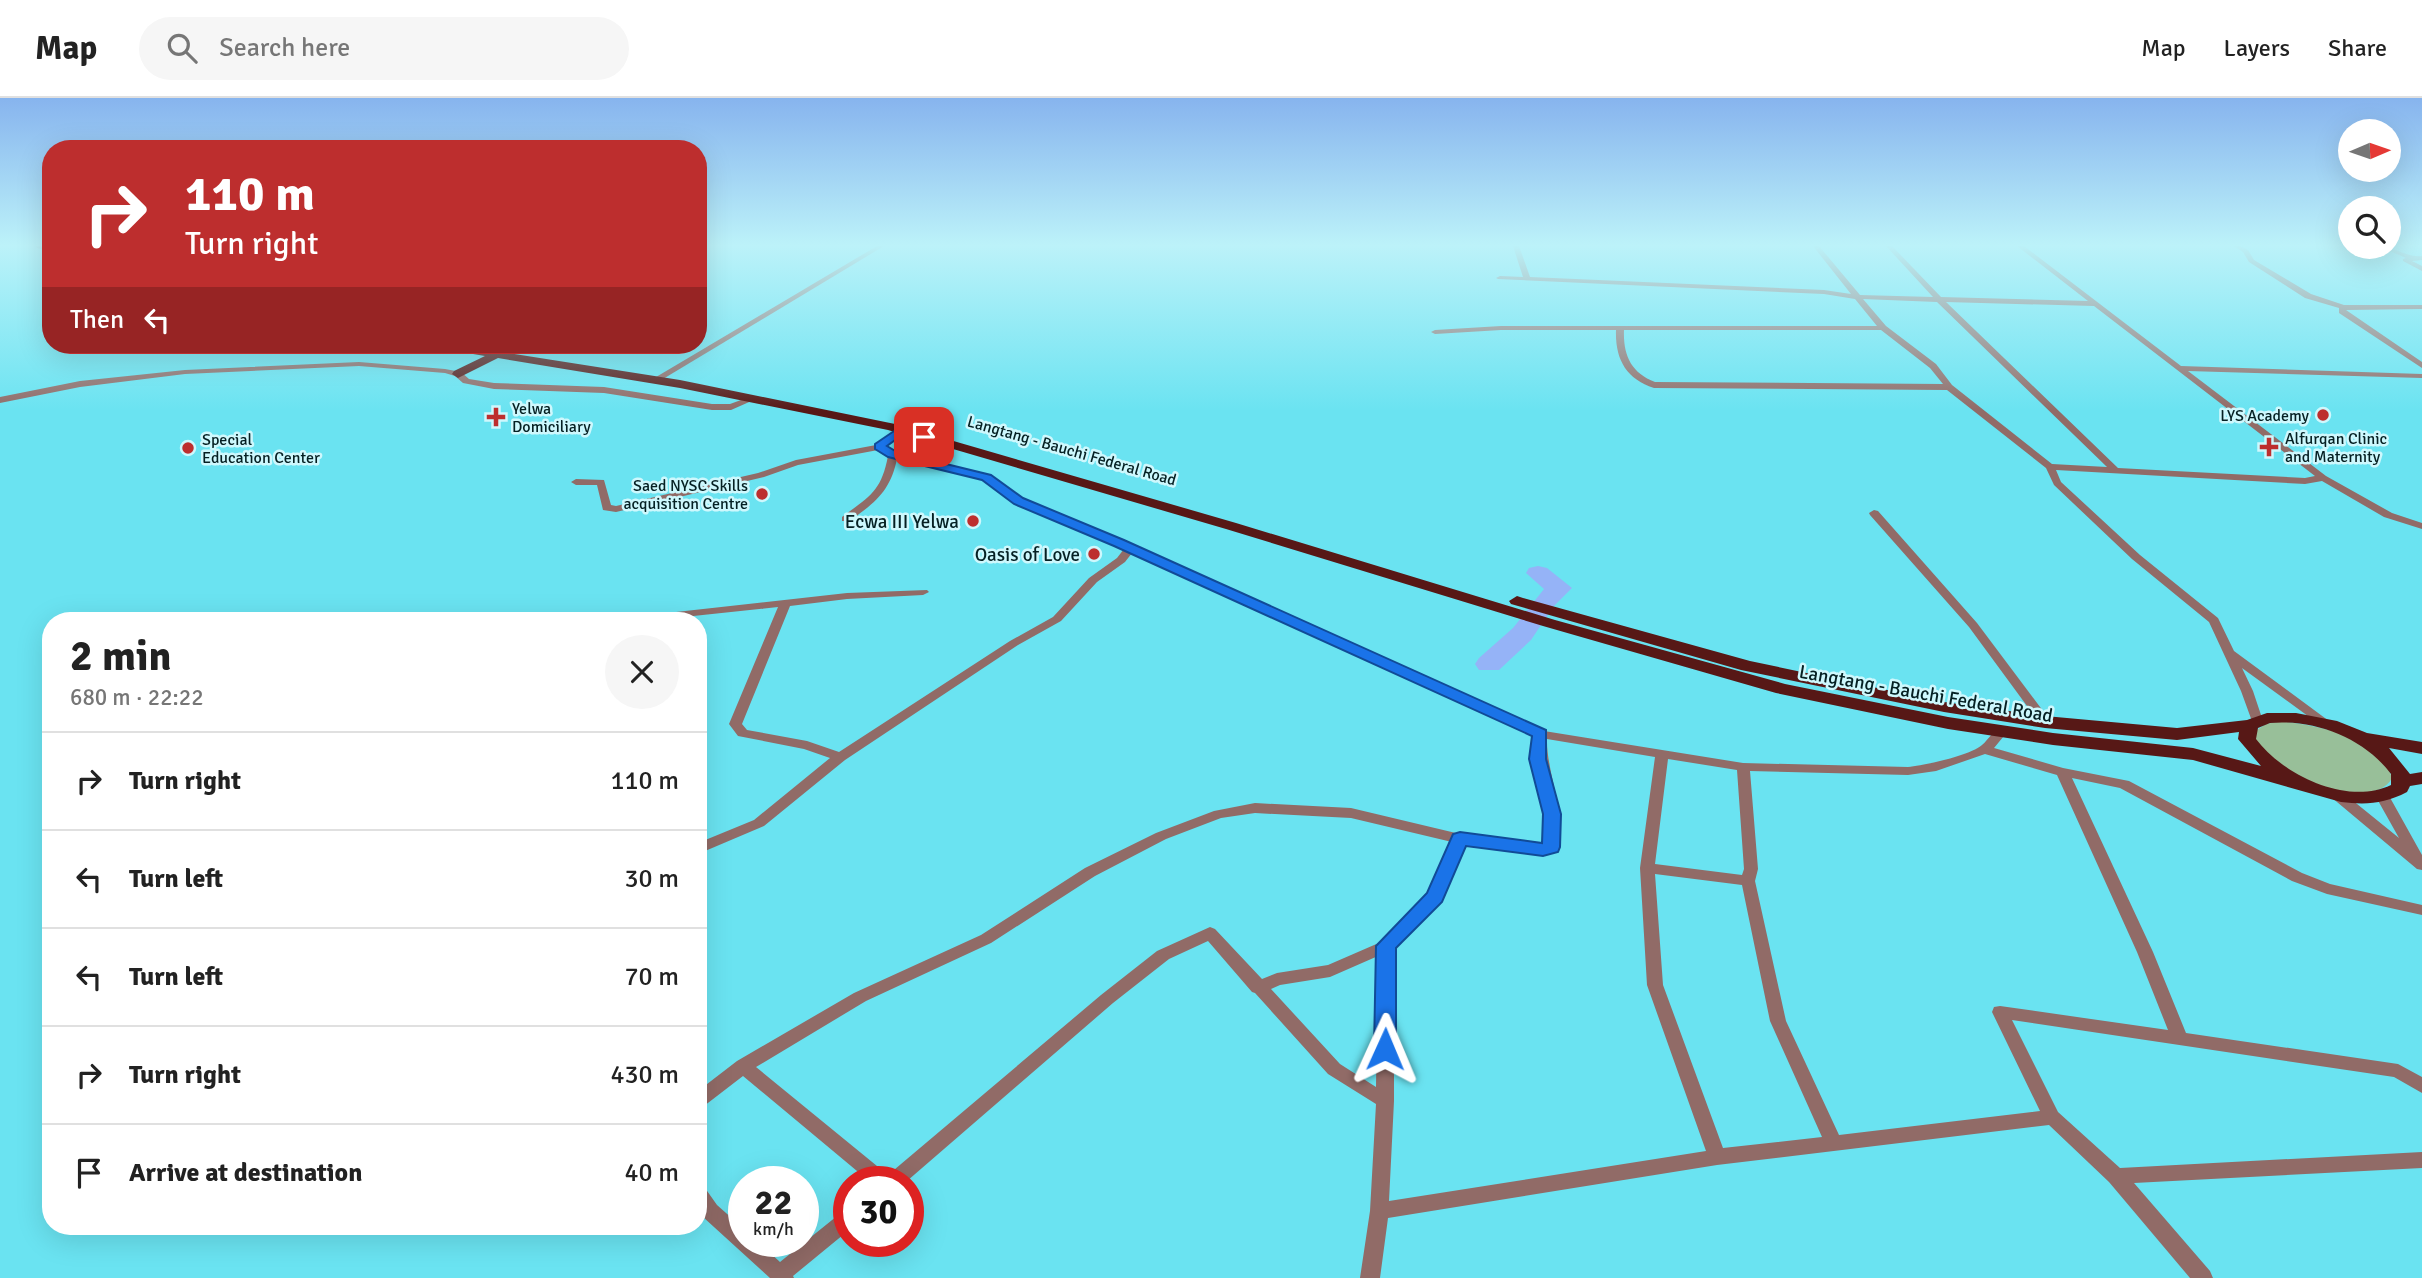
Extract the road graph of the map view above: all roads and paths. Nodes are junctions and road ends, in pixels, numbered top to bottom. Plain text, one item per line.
1 (788, 301) edge
2 (1860, 301) edge
3 (1941, 301) edge
4 (1982, 301) edge
5 (2094, 301) edge
6 (2324, 301) edge
7 (2098, 304) junction
8 (2343, 307) junction
9 (2422, 307) edge
10 (1620, 328) junction
11 (1883, 328) junction
12 (1435, 332) dead end
13 (707, 349) edge
14 (497, 354) edge
15 (514, 354) edge
16 (699, 354) edge
17 (2422, 366) edge
18 (2182, 368) junction
19 (458, 374) junction
20 (2422, 376) edge
21 (660, 377) junction
22 (1949, 387) junction
23 (752, 399) junction
24 (0, 400) edge
25 (900, 431) junction
26 (879, 447) junction
27 (893, 455) junction
28 (2050, 467) junction
29 (2114, 468) junction
30 (2323, 478) junction
31 (576, 482) dead end
32 (1874, 513) dead end
33 (846, 519) dead end
34 (2422, 526) edge
35 (1130, 548) junction
36 (923, 592) dead end
37 (786, 602) junction
38 (1514, 607) junction
39 (697, 612) edge
40 (1553, 618) junction
41 (2230, 653) junction
42 (1418, 680) joint
43 (2045, 722) junction
44 (2254, 723) junction
45 (2327, 724) junction
46 (2002, 732) junction
47 (1541, 734) junction
48 (2360, 738) junction
49 (2422, 748) edge
50 (1985, 750) junction
51 (1662, 754) junction
52 (840, 757) junction
53 (1743, 767) junction
54 (2062, 772) junction
55 (2412, 780) edge
56 (2301, 783) junction
57 (2336, 794) junction
58 (2383, 797) junction
59 (1460, 839) junction
60 (707, 845) edge
61 (2420, 863) edge
62 (1647, 868) junction
63 (1748, 881) junction
64 (2422, 909) edge
65 (1386, 946) junction
66 (1258, 988) junction
67 (2179, 1037) junction
68 (743, 1066) junction
69 (2398, 1071) junction
70 (2422, 1073) edge
71 (2422, 1086) edge
72 (707, 1094) edge
73 (1385, 1101) junction
74 (2052, 1117) junction
75 (1833, 1143) junction
76 (1717, 1157) junction
77 (2422, 1160) edge
78 (864, 1166) edge
79 (912, 1166) edge
80 (2116, 1176) junction
81 (707, 1207) edge
82 (1379, 1211) junction
83 (728, 1227) edge
84 (833, 1232) edge
85 (762, 1257) edge
86 (783, 1275) edge
87 (1370, 1278) edge
88 (2203, 1278) edge

1 - 13 street
2 - 11 street
3 - 29 street
4 - 7 street
5 - 7 street
6 - 8 street
7 - 18 street
8 - 9 street
8 - 17 street
10 - 11 street
10 - 12 street
10 - 22 street
11 - 22 street
14 - 19 main road
15 - 21 main road
16 - 21 street
18 - 20 street
18 - 30 street
19 - 23 street
19 - 24 street
21 - 23 main road
21 - 38 main road, Langtang - Bauchi Federal Road
22 - 28 street
23 - 25 main road
25 - 26 street
25 - 38 main road
26 - 27 street
26 - 31 street
27 - 33 street
27 - 35 street
28 - 29 street
28 - 41 street
29 - 30 street
30 - 34 street
32 - 43 street
35 - 42 street
35 - 52 street
36 - 37 street
37 - 39 street
37 - 52 street
38 - 40 main road
40 - 43 main road, Langtang - Bauchi Federal Road
40 - 46 main road, Langtang - Bauchi Federal Road
41 - 44 street
41 - 45 street
42 - 47 street
43 - 44 main road, Langtang - Bauchi Federal Road
44 - 45 main road, Langtang - Bauchi Federal Road
44 - 56 main road
45 - 48 main road, Langtang - Bauchi Federal Road
46 - 50 street
46 - 56 main road, Langtang - Bauchi Federal Road
47 - 51 street
47 - 59 street
48 - 49 main road
48 - 55 main road
50 - 53 street
50 - 54 street
51 - 53 street
51 - 62 street
52 - 60 street
53 - 63 street
54 - 64 street
54 - 67 street
55 - 58 main road
56 - 57 main road
57 - 58 main road
57 - 61 street
58 - 61 street
59 - 65 street
59 - 68 street
62 - 63 street
62 - 76 street
63 - 75 street
65 - 66 street
65 - 73 street
66 - 73 street
66 - 79 street
67 - 69 street
67 - 74 street
68 - 72 street
68 - 78 street
69 - 70 street
69 - 71 street
73 - 82 street
74 - 75 street
74 - 80 street
75 - 76 street
76 - 82 street
77 - 80 street
80 - 88 street
81 - 83 street
82 - 87 street
84 - 86 street
85 - 86 street

